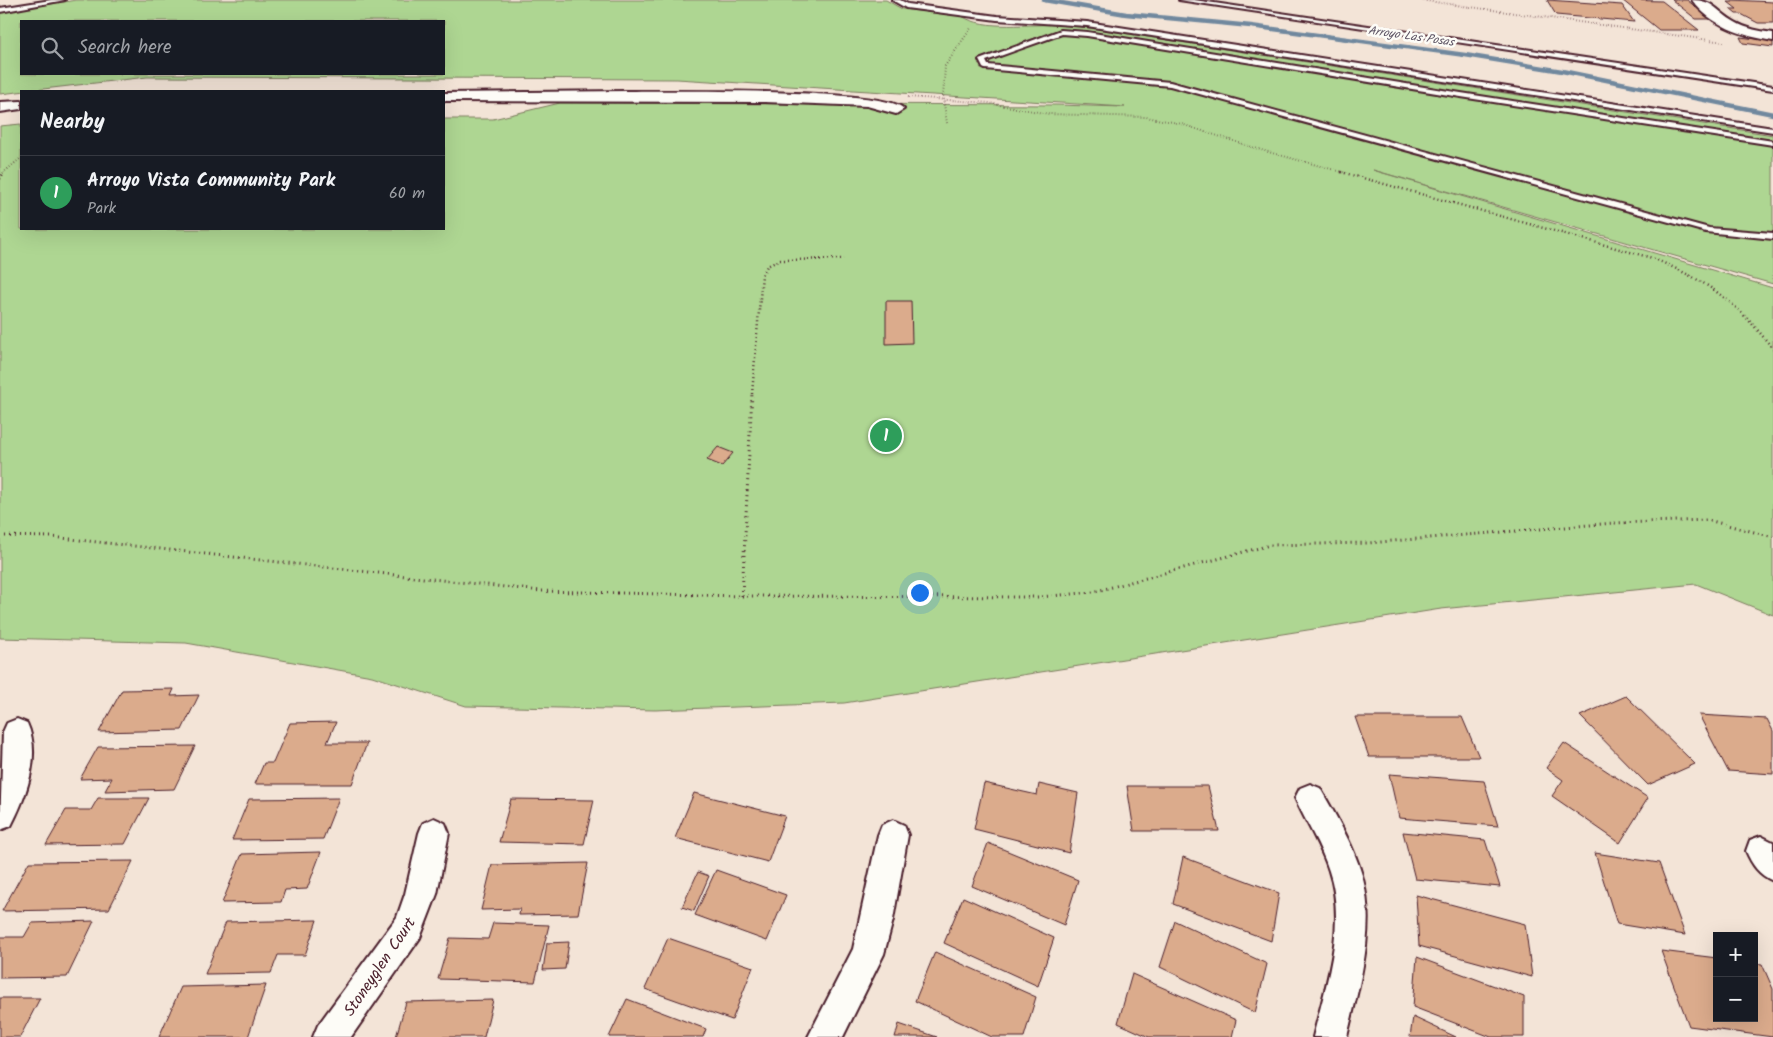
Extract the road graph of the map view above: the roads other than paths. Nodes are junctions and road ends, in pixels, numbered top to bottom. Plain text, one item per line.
1 (62, 0) edge
2 (895, 0) edge
3 (1182, 0) edge
4 (1698, 0) edge
5 (0, 10) edge
6 (1773, 37) edge
7 (1773, 88) edge
8 (445, 97) edge
9 (20, 105) edge
10 (0, 107) edge
11 (896, 109) dead end
12 (1773, 130) edge
13 (1773, 143) edge
14 (1773, 236) edge
15 (17, 732) dead end
16 (1310, 798) dead end
17 (0, 816) edge
18 (434, 833) dead end
19 (893, 836) dead end
20 (330, 1037) edge
21 (825, 1037) edge
22 (1330, 1037) edge

1 - 5 lane
2 - 12 lane
3 - 7 lane
4 - 6 street
8 - 11 street
9 - 10 street
13 - 14 lane
15 - 17 street
16 - 22 street
18 - 20 street, Stoneyglen Court
19 - 21 street

